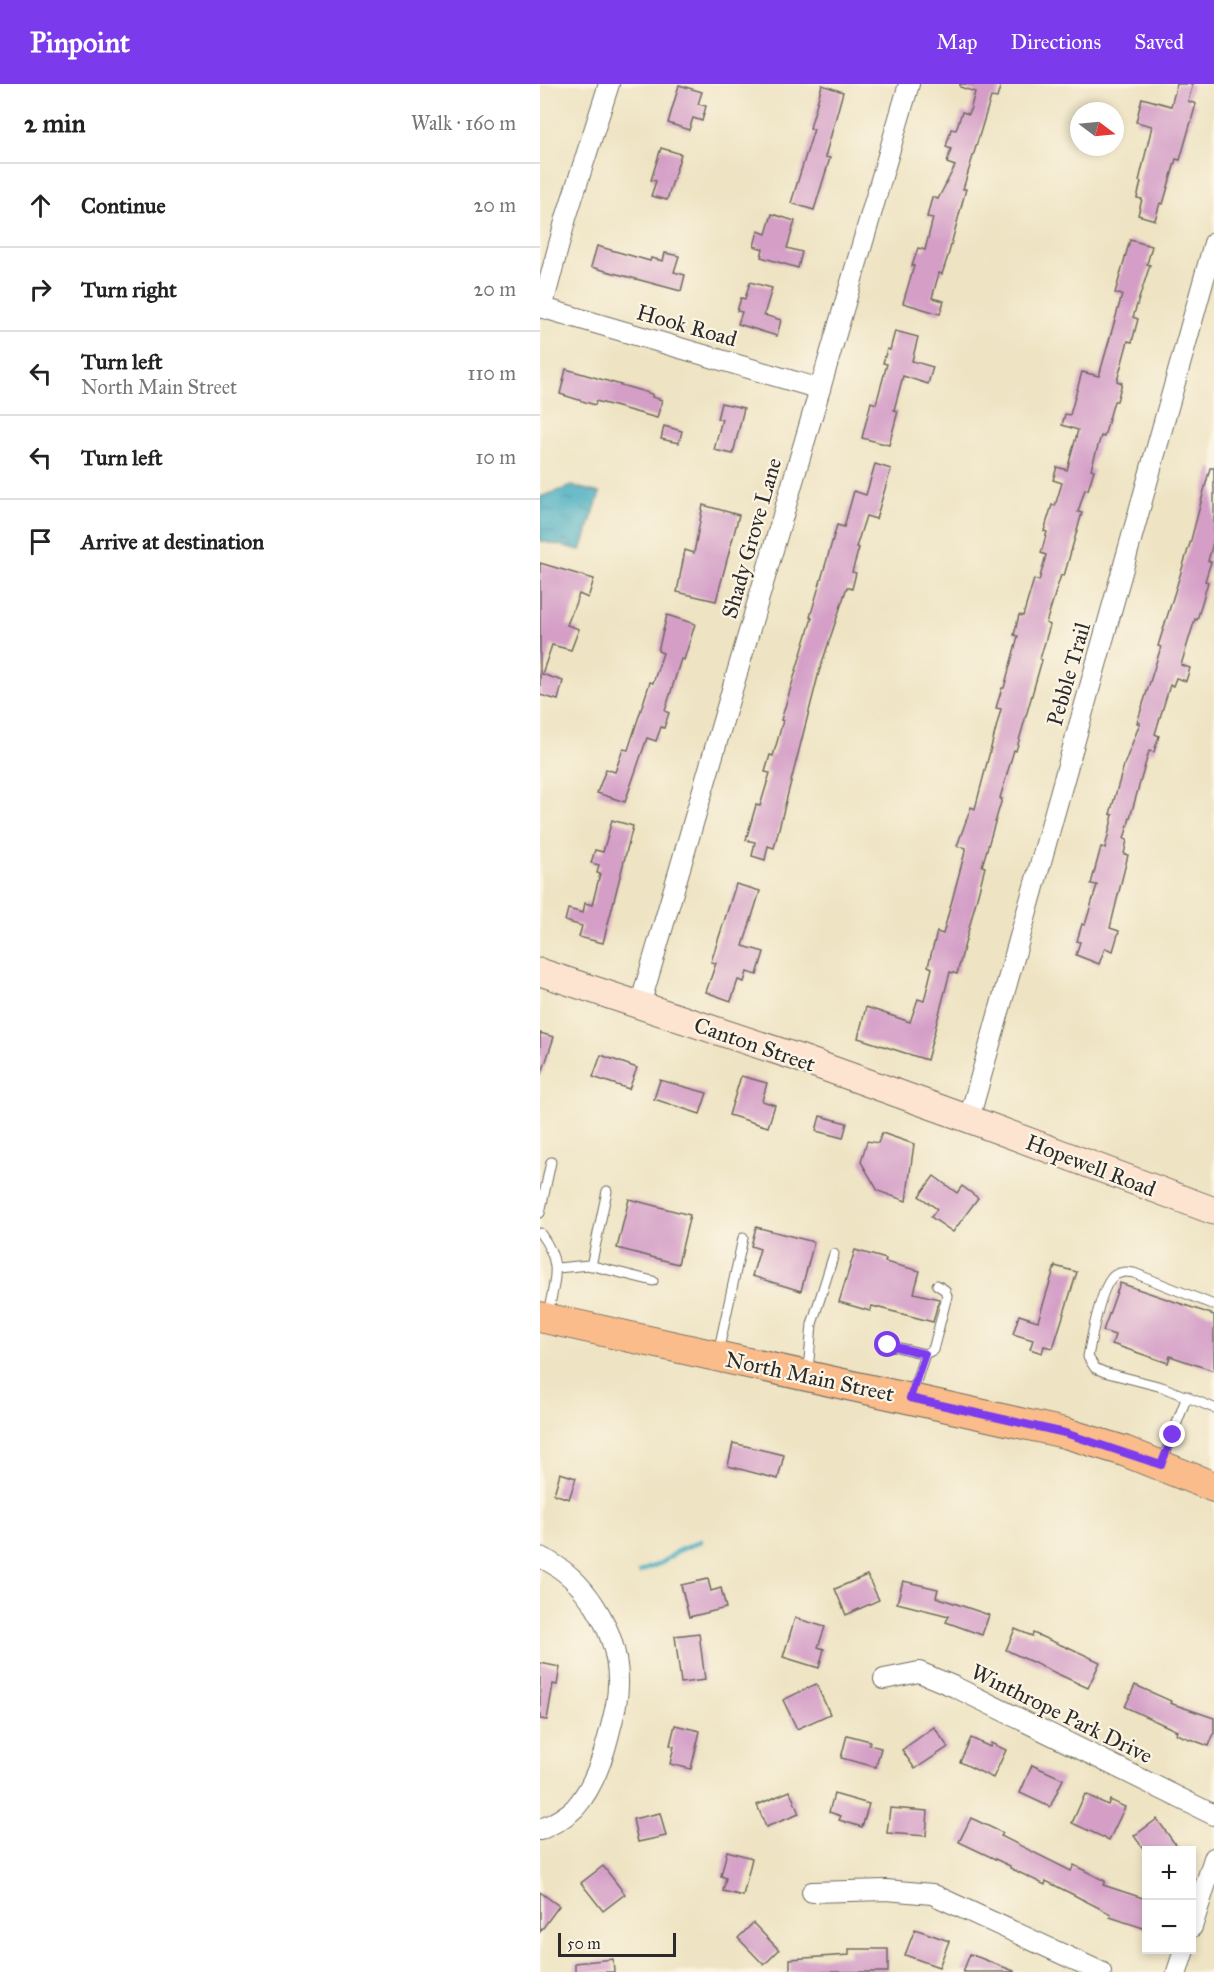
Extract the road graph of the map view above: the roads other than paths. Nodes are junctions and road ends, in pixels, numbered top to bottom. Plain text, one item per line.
1 (609, 84) edge
2 (909, 84) edge
3 (1214, 243) edge
4 (541, 308) edge
5 (820, 390) junction
6 (540, 972) edge
7 (640, 1005) junction
8 (969, 1119) junction
9 (551, 1162) dead end
10 (607, 1191) dead end
11 (1214, 1211) edge
12 (540, 1213) edge
13 (540, 1233) edge
14 (743, 1238) dead end
15 (834, 1254) dead end
16 (591, 1266) junction
17 (557, 1268) junction
18 (653, 1281) dead end
19 (937, 1285) dead end
20 (1214, 1305) edge
21 (544, 1318) edge
22 (888, 1345) dead end
23 (925, 1354) junction
24 (717, 1356) junction
25 (807, 1376) junction
26 (1187, 1396) junction
27 (910, 1398) junction
28 (1214, 1408) edge
29 (1161, 1465) junction
30 (1214, 1487) edge
31 (540, 1557) edge
32 (885, 1679) dead end
33 (1214, 1815) edge
34 (540, 1830) edge
35 (1214, 1858) edge
36 (812, 1892) dead end
37 (1196, 1912) edge
38 (1183, 1954) edge
39 (1101, 1972) edge
40 (1177, 1972) edge

1 - 4 street
2 - 5 street, Shady Grove Lane
3 - 8 street, Pebble Trail
4 - 5 street, Hook Road
5 - 7 street, Shady Grove Lane
6 - 7 street, Canton Street
7 - 8 street, Canton Street
8 - 11 street, Hopewell Road
9 - 12 lane
10 - 16 lane
13 - 17 lane
14 - 24 lane
15 - 25 lane
16 - 17 lane
16 - 18 lane
17 - 21 lane
19 - 23 lane
20 - 26 lane
21 - 24 main road, North Main Street
22 - 23 lane
23 - 27 lane
24 - 25 main road, North Main Street
25 - 27 main road, North Main Street
26 - 28 lane
26 - 29 lane
27 - 29 main road, North Main Street
29 - 30 main road, North Main Street
31 - 34 street
32 - 33 street, Winthrope Park Drive
35 - 37 street
36 - 39 street
38 - 40 street

